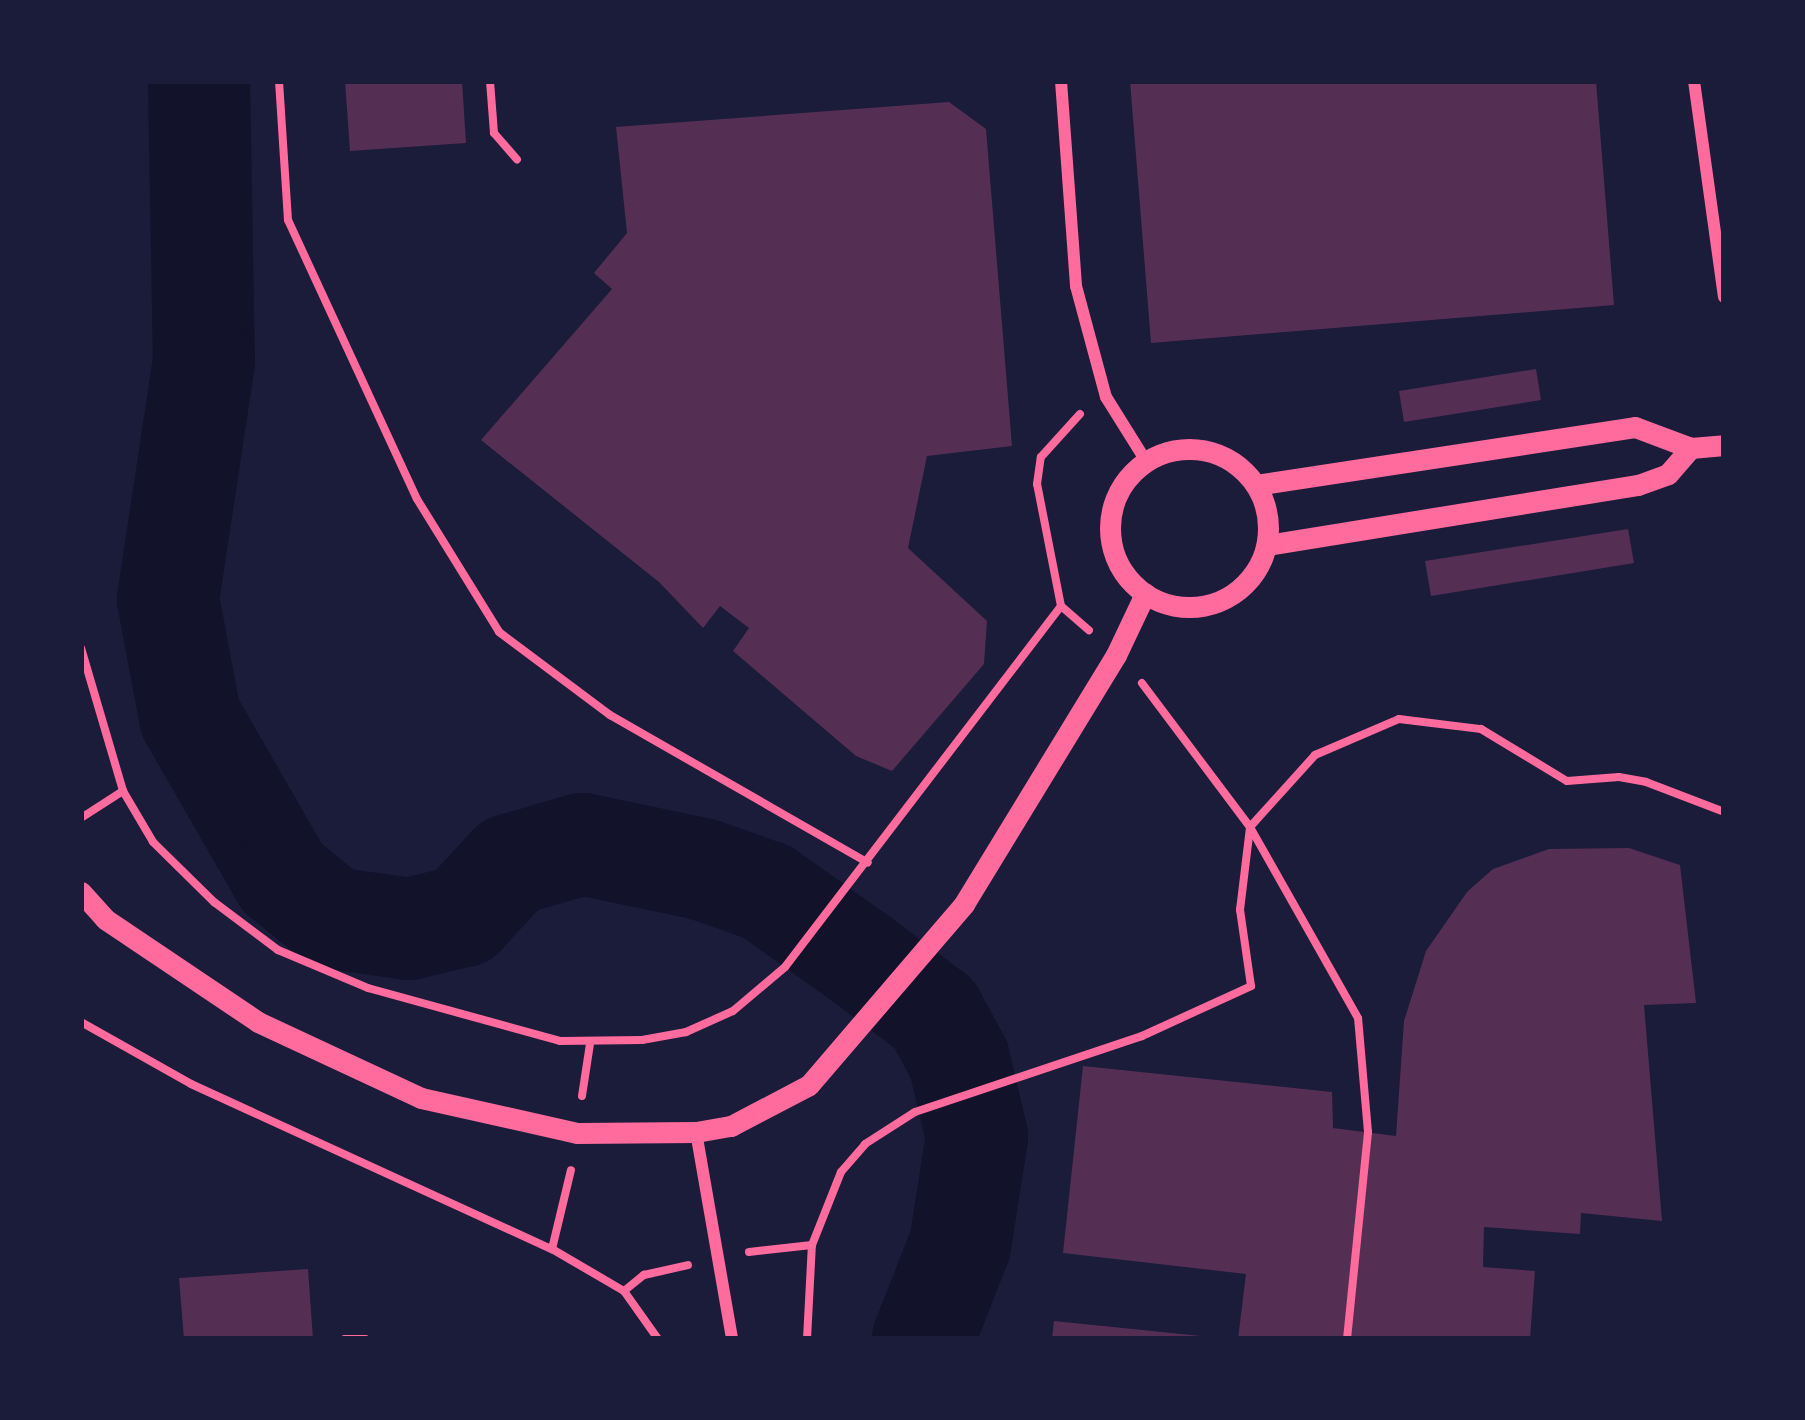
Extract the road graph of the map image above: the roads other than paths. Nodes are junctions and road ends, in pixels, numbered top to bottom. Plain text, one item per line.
1 (1061, 81) edge
2 (1694, 81) edge
3 (1724, 297) edge
4 (1724, 445) edge
5 (1691, 448) junction
6 (1146, 461) junction
7 (1256, 485) junction
8 (1267, 545) junction
9 (1145, 594) junction
10 (81, 892) edge
11 (696, 1132) junction
12 (344, 1339) edge
13 (365, 1339) edge
14 (732, 1339) edge

1 - 6 street
2 - 3 street
4 - 5 street
5 - 7 street
5 - 8 street
6 - 7 street
6 - 9 street
7 - 8 street
8 - 9 street
9 - 11 street
10 - 11 street
11 - 14 street
12 - 13 lane

